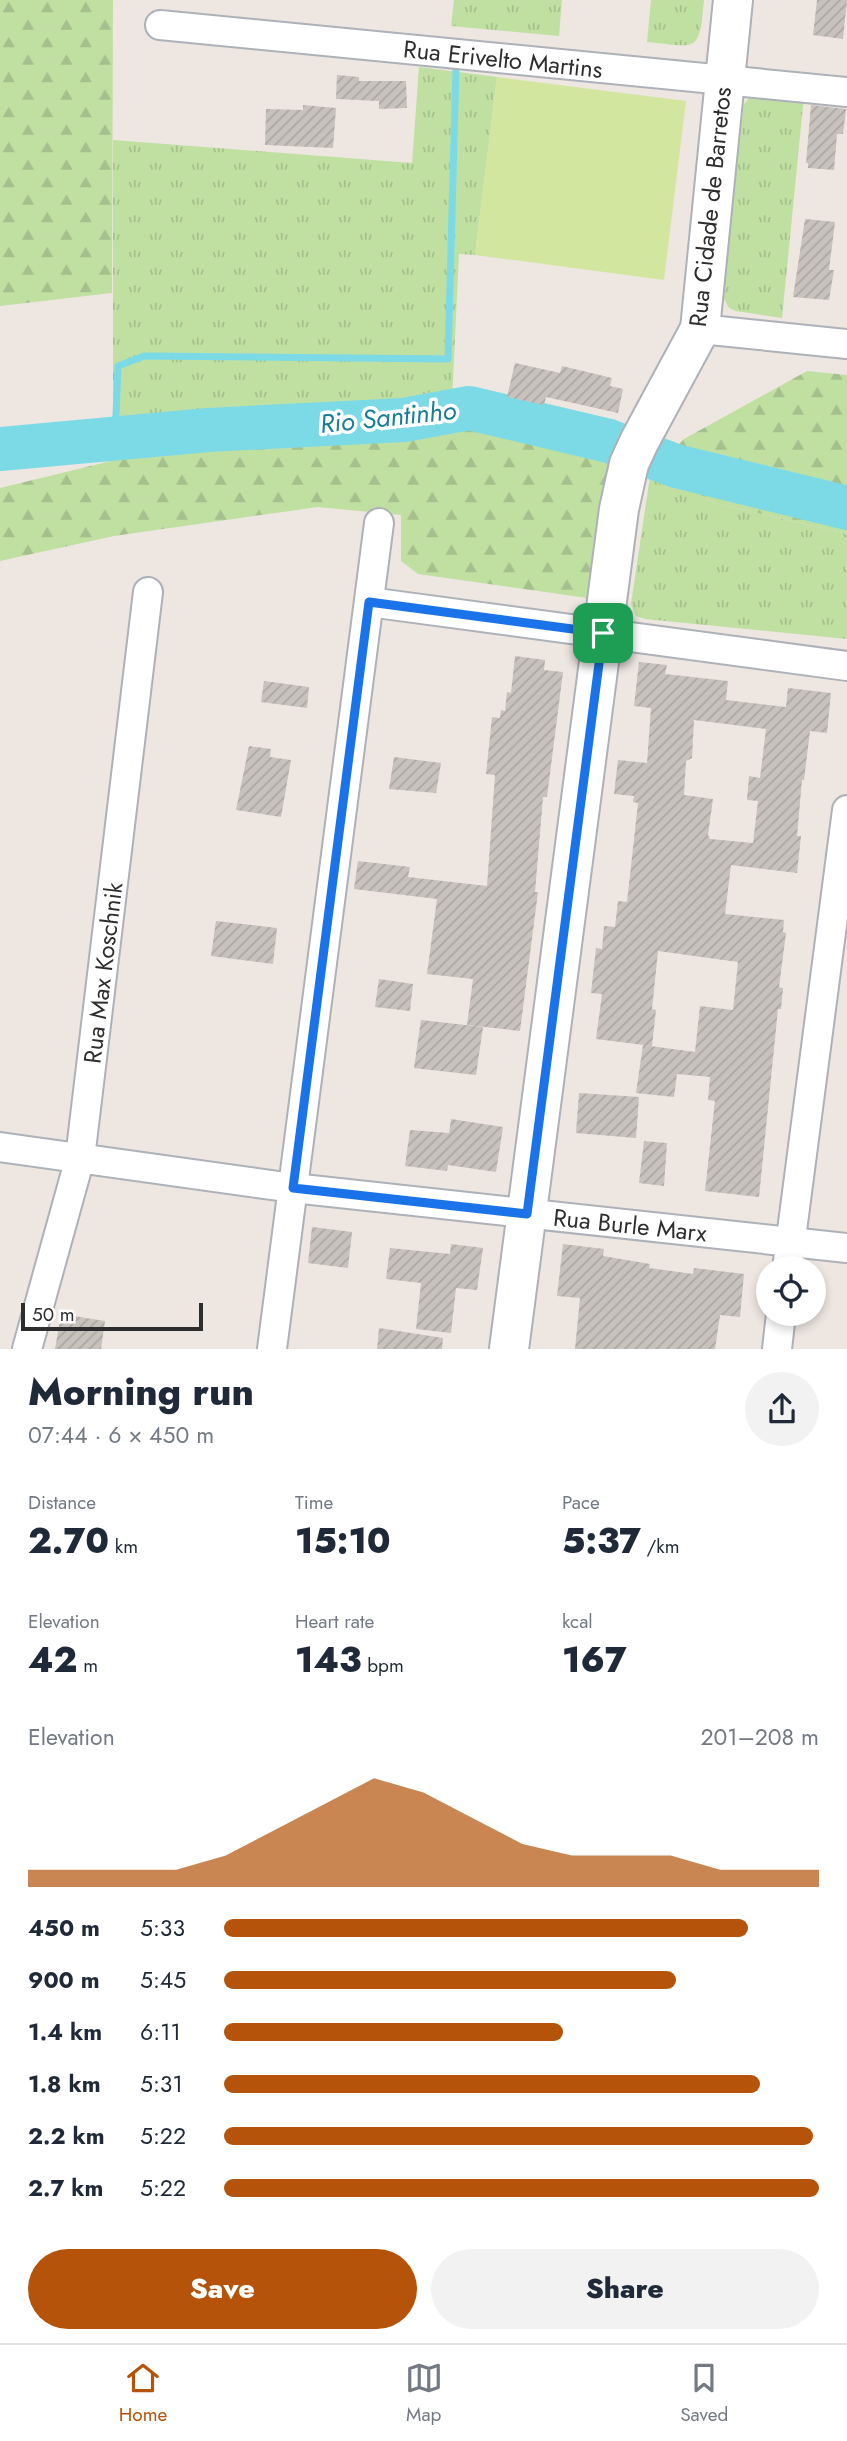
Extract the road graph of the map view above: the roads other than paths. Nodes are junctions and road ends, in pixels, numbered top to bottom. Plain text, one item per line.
1 (733, 0) edge
2 (160, 25) dead end
3 (725, 80) junction
4 (847, 93) edge
5 (700, 330) junction
6 (847, 344) edge
7 (380, 523) dead end
8 (148, 592) dead end
9 (369, 602) junction
10 (603, 633) junction
11 (847, 666) edge
12 (847, 810) edge
13 (0, 1147) edge
14 (80, 1158) junction
15 (293, 1188) junction
16 (527, 1214) junction
17 (847, 1248) edge
18 (789, 1255) edge
19 (780, 1326) edge
20 (26, 1349) edge
21 (272, 1349) edge
22 (509, 1349) edge
23 (777, 1349) edge

1 - 3 street, Rua Cidade de Barretos
2 - 3 street, Rua Erivelto Martins
3 - 4 street, Rua Erivelto Martins
3 - 5 street, Rua Cidade de Barretos
5 - 6 street
5 - 10 street, Rua Cidade de Barretos
7 - 9 street
8 - 14 street, Rua Max Koschnik
9 - 10 street
9 - 15 street
10 - 11 street
10 - 16 street, Rua Cidade de Barretos
12 - 18 street
13 - 14 street, Rua Burle Marx
14 - 15 street, Rua Burle Marx
14 - 20 street, Rua Max Koschnik
15 - 16 street, Rua Burle Marx
15 - 21 street
16 - 18 street, Rua Burle Marx
16 - 22 street, Rua Cidade de Barretos
17 - 18 street, Rua Burle Marx
19 - 23 street

